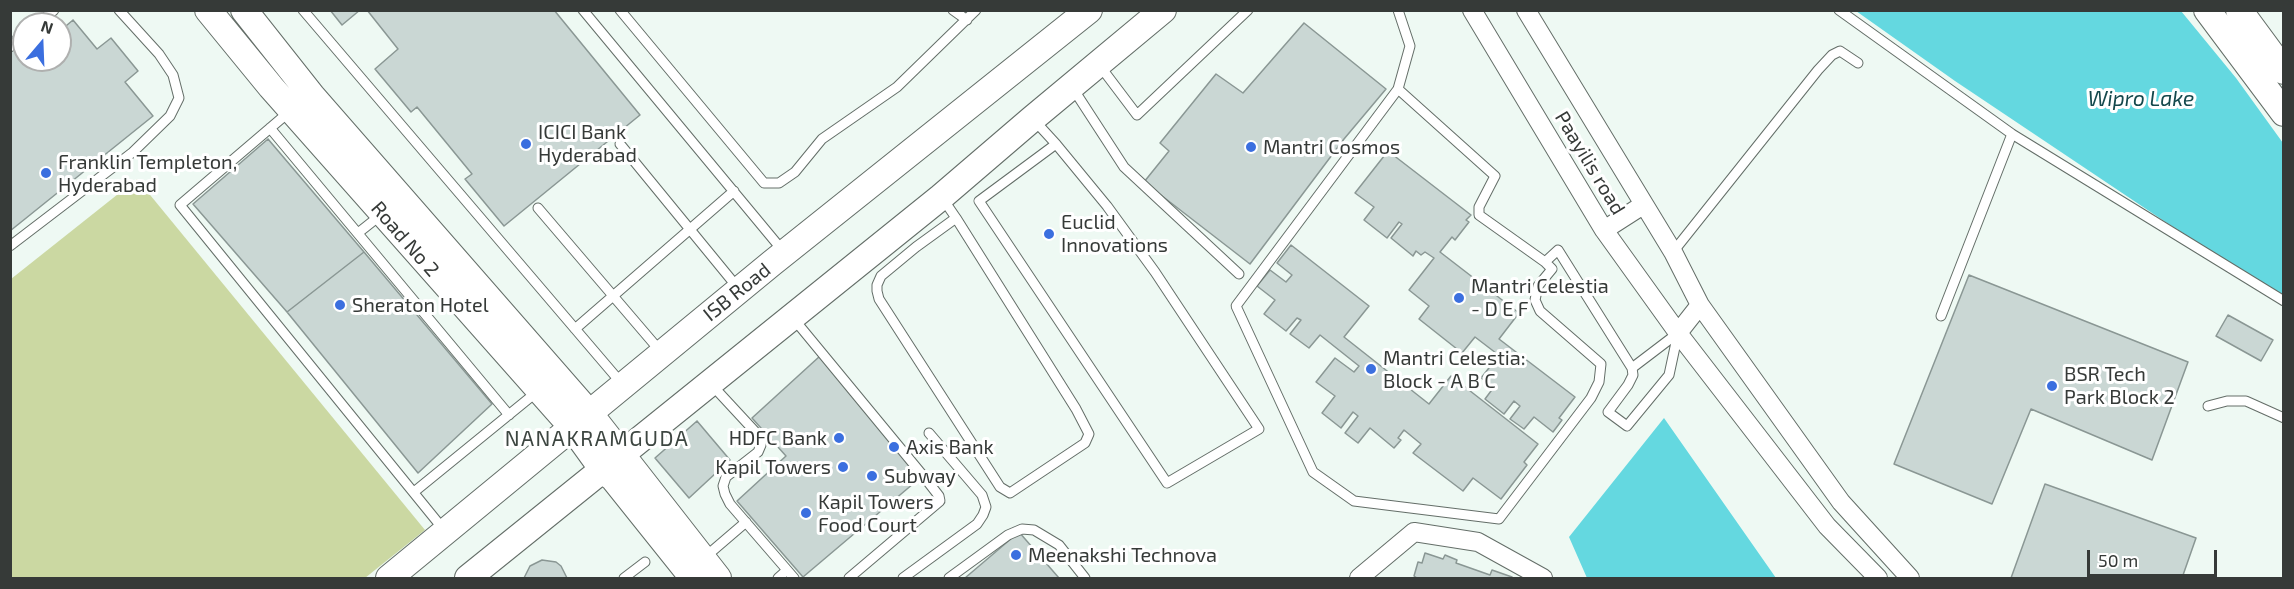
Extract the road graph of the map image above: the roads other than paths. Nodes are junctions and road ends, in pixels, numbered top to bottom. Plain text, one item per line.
1 (119, 10) edge
2 (208, 10) edge
3 (244, 10) edge
4 (303, 10) edge
5 (584, 10) edge
6 (620, 10) edge
7 (953, 10) edge
8 (976, 10) edge
9 (1089, 10) edge
10 (1163, 10) edge
11 (1248, 10) edge
12 (1398, 10) edge
13 (1472, 10) edge
14 (1526, 10) edge
15 (1839, 10) edge
16 (2207, 10) edge
17 (2239, 10) edge
18 (967, 20) junction
19 (1858, 63) dead end
20 (1099, 64) junction
21 (2283, 71) edge
22 (1071, 87) junction
23 (1398, 89) junction
24 (291, 110) junction
25 (2283, 112) edge
26 (1032, 118) junction
27 (270, 128) junction
28 (2012, 134) junction
29 (620, 144) dead end
30 (1056, 144) junction
31 (734, 191) junction
32 (941, 197) junction
33 (1643, 206) junction
34 (538, 208) dead end
35 (383, 214) junction
36 (956, 218) junction
37 (689, 229) junction
38 (920, 230) junction
39 (1604, 230) junction
40 (358, 233) junction
41 (10, 246) edge
42 (1673, 252) junction
43 (786, 254) junction
44 (1545, 262) junction
45 (1239, 274) dead end
46 (740, 290) junction
47 (613, 296) junction
48 (2283, 301) edge
49 (1700, 305) junction
50 (792, 316) junction
51 (1941, 316) dead end
52 (575, 329) junction
53 (1678, 333) junction
54 (662, 354) junction
55 (1632, 368) junction
56 (710, 383) junction
57 (623, 386) junction
58 (539, 390) junction
59 (2208, 406) dead end
60 (509, 415) junction
61 (2283, 418) edge
62 (581, 421) junction
63 (928, 433) dead end
64 (612, 463) junction
65 (414, 492) junction
66 (746, 522) junction
67 (446, 531) junction
68 (645, 562) dead end
69 (787, 570) junction
70 (704, 572) edge
71 (479, 573) edge
72 (389, 579) edge
73 (624, 579) edge
74 (778, 579) edge
75 (794, 579) edge
76 (849, 579) edge
77 (903, 579) edge
78 (949, 579) edge
79 (1085, 579) edge
80 (1359, 579) edge
81 (1543, 579) edge
82 (1878, 579) edge
83 (1910, 579) edge

1 - 41 lane
2 - 24 main road, Road No 2
3 - 62 main road, Road No 2
4 - 52 lane
5 - 31 lane
6 - 18 lane
7 - 18 lane
8 - 18 lane
9 - 43 main road, ISB Road
10 - 20 main road
11 - 20 lane
12 - 23 lane
13 - 39 street, Paayilis road
14 - 33 street, Paayilis road
15 - 28 lane
16 - 25 main road
17 - 21 main road
19 - 42 lane
20 - 22 main road
22 - 26 main road
22 - 45 lane
23 - 44 lane
23 - 44 lane
24 - 27 lane
24 - 35 main road, Road No 2
26 - 30 lane
26 - 32 main road
27 - 40 lane
27 - 65 lane
28 - 48 lane
28 - 51 lane
29 - 37 lane
30 - 30 lane
31 - 37 lane
31 - 43 lane
32 - 36 lane
32 - 38 main road
33 - 39 street
33 - 42 street, Paayilis road
34 - 47 lane
35 - 40 lane
35 - 58 main road, Road No 2
36 - 38 lane
36 - 38 lane
37 - 46 lane
37 - 47 lane
38 - 50 main road
39 - 53 street, Paayilis road
40 - 60 lane
42 - 49 street, Paayilis road
43 - 46 main road, ISB Road
44 - 55 lane
46 - 54 main road, ISB Road
47 - 52 lane
47 - 54 lane
49 - 53 street
49 - 83 street, Paayilis road
50 - 56 main road
50 - 76 lane
52 - 57 lane
53 - 55 lane
53 - 55 lane
53 - 82 street, Paayilis road
54 - 57 main road, ISB Road
56 - 64 main road
56 - 66 lane
57 - 62 main road, ISB Road
58 - 60 lane
58 - 62 main road, Road No 2
59 - 61 lane
60 - 65 lane
62 - 64 main road, Road No 2
62 - 67 main road, ISB Road
63 - 77 lane
64 - 70 main road, Road No 2
64 - 71 main road
65 - 67 lane
66 - 69 lane
66 - 70 lane
67 - 72 main road, ISB Road
68 - 73 lane
69 - 74 lane
69 - 75 lane
78 - 79 lane
80 - 81 street

